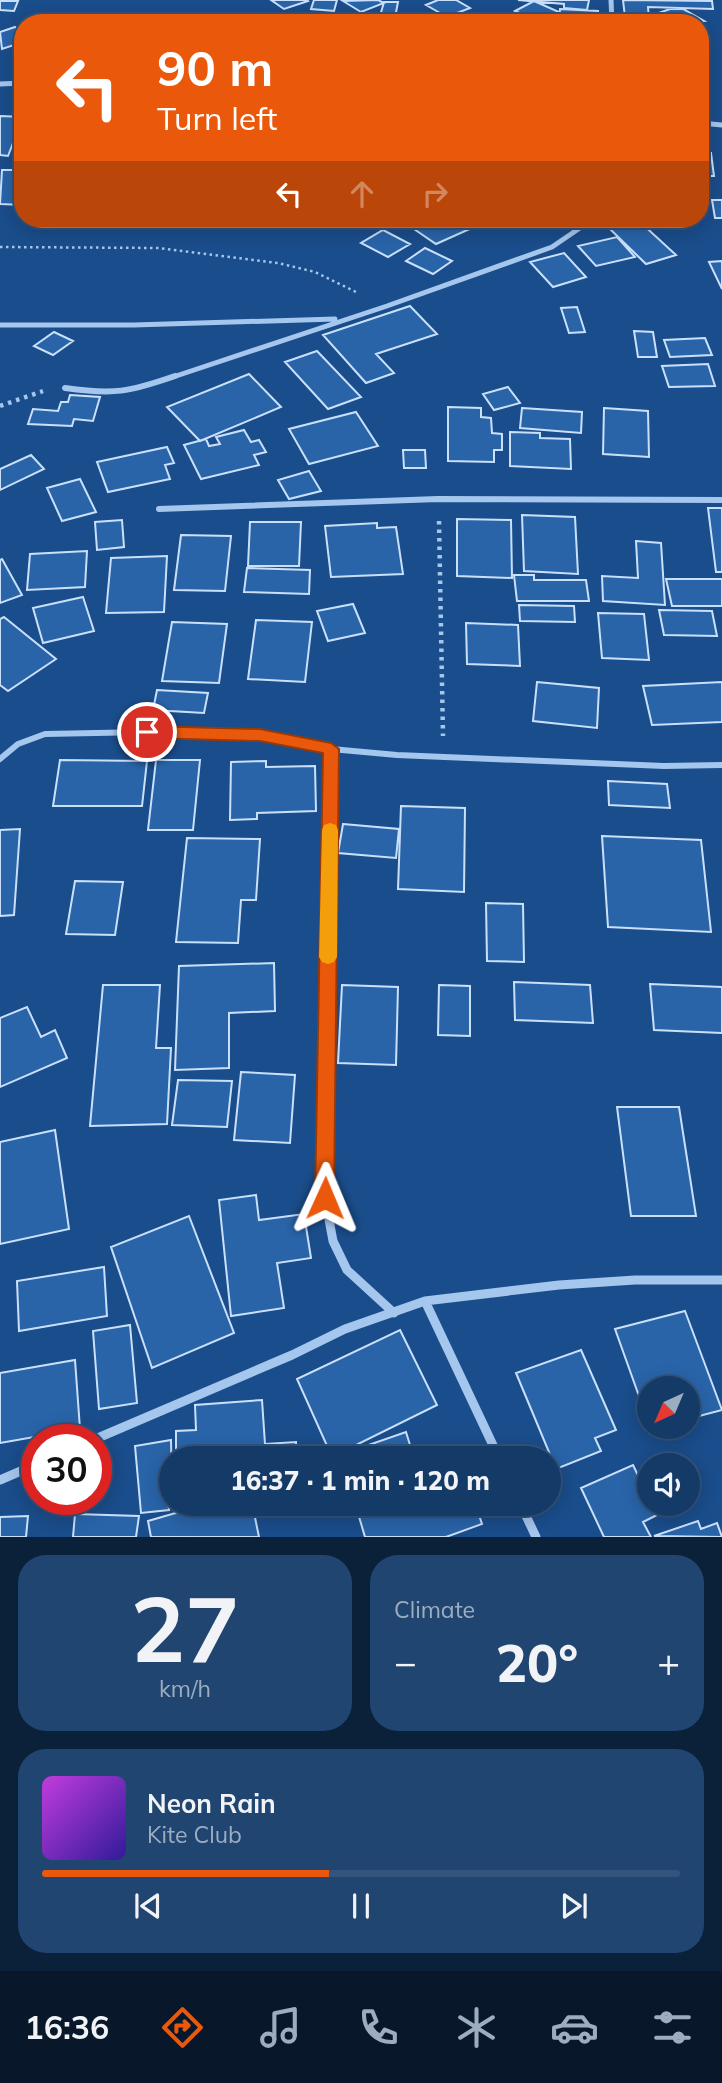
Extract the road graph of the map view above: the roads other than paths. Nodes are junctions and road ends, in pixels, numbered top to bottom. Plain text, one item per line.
1 (580, 228) edge
2 (343, 319) junction
3 (0, 325) edge
4 (65, 388) road end
5 (722, 500) edge
6 (159, 509) dead end
7 (331, 749) junction
8 (0, 759) edge
9 (722, 765) edge
10 (722, 1280) edge
11 (425, 1301) junction
12 (394, 1313) junction
13 (112, 1432) edge
14 (493, 1446) edge
15 (21, 1471) edge
16 (0, 1480) edge
17 (526, 1516) edge
18 (536, 1537) edge

1 - 2 street
2 - 3 street
2 - 4 street
5 - 6 street
7 - 8 street
7 - 9 street
7 - 12 street
10 - 11 street
11 - 12 street
11 - 14 street
12 - 13 street
15 - 16 street
17 - 18 street

